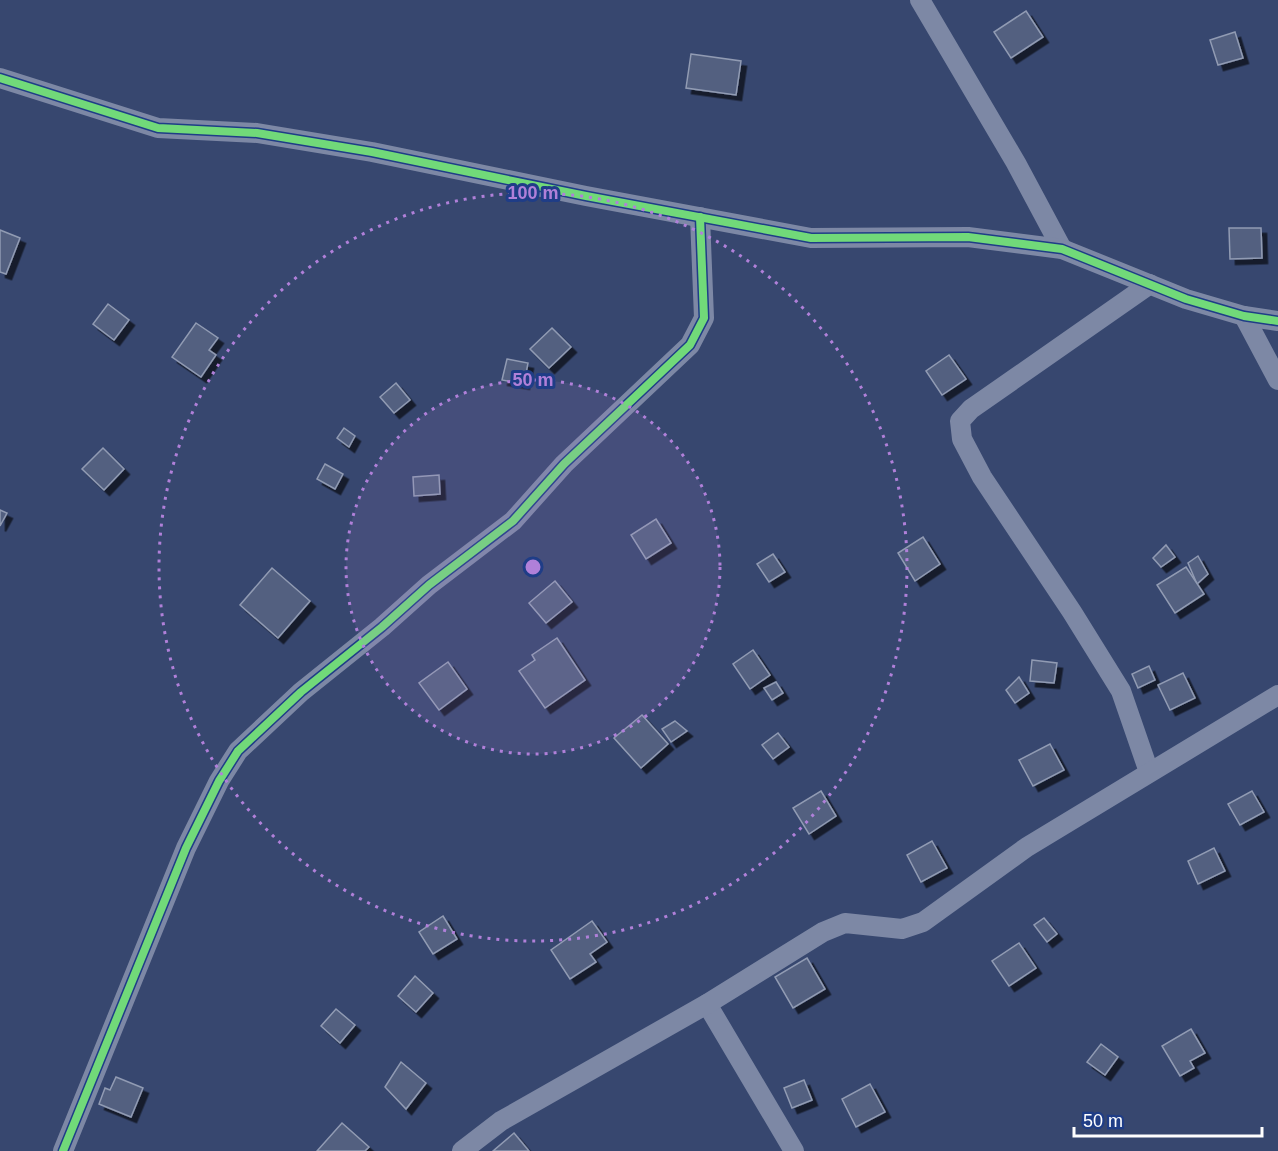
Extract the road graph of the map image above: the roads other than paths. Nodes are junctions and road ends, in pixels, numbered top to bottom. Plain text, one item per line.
1 (920, 0) edge
2 (0, 78) edge
3 (700, 217) junction
4 (1062, 249) junction
5 (1150, 284) junction
6 (1244, 316) junction
7 (1278, 321) edge
8 (1278, 380) edge
9 (1278, 695) edge
10 (1149, 772) junction
11 (707, 1004) junction
12 (63, 1151) edge
13 (462, 1151) edge
14 (794, 1151) edge

1 - 4 street
2 - 3 street
3 - 4 street
3 - 12 street
4 - 5 street
5 - 6 street
5 - 10 street
6 - 7 street
6 - 8 street
9 - 10 street
10 - 11 street
11 - 13 street
11 - 14 street

